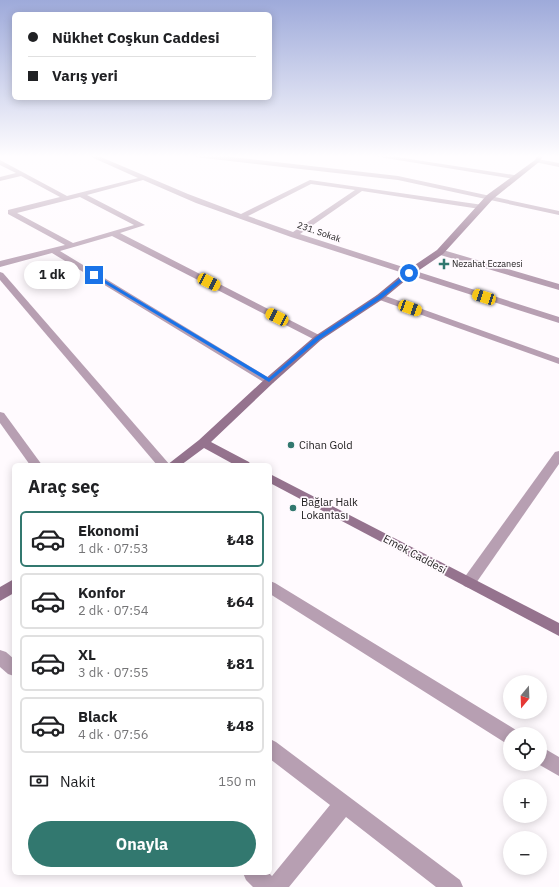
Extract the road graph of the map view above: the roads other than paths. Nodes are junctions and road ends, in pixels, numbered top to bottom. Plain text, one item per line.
1 (63, 196) edge
2 (72, 196) edge
3 (85, 196) edge
4 (187, 196) edge
5 (281, 196) edge
6 (350, 196) edge
7 (410, 196) edge
8 (490, 197) joint
9 (66, 198) junction
10 (480, 207) junction
11 (559, 213) edge
12 (242, 216) junction
13 (113, 233) junction
14 (294, 235) junction
15 (72, 246) junction
16 (53, 250) junction
17 (440, 252) junction
18 (0, 264) edge
19 (409, 273) junction
20 (0, 275) edge
21 (559, 288) edge
22 (380, 297) junction
23 (559, 320) edge
24 (318, 338) junction
25 (559, 361) edge
26 (269, 381) junction
27 (0, 415) edge
28 (203, 443) junction
29 (557, 462) edge
30 (35, 463) edge
31 (162, 463) edge
32 (176, 463) edge
33 (241, 463) edge
34 (272, 479) edge
35 (469, 582) junction
36 (12, 586) edge
37 (272, 588) edge
38 (0, 595) edge
39 (559, 630) edge
40 (0, 657) edge
41 (12, 667) edge
42 (503, 732) edge
43 (272, 750) edge
44 (547, 759) edge
45 (559, 767) edge
46 (344, 804) junction
47 (255, 875) edge
48 (269, 887) edge
49 (276, 887) edge
50 (453, 887) edge

1 - 9 street
2 - 9 street
3 - 13 street
4 - 12 street, 231. Sokak
5 - 12 street
6 - 14 street
7 - 10 street
8 - 10 street
8 - 11 street
9 - 15 street
10 - 17 street
12 - 14 street, 231. Sokak
13 - 15 street
13 - 24 street
14 - 19 street, 231. Sokak
15 - 16 street
16 - 18 street
16 - 26 street
17 - 19 street
17 - 21 street
19 - 22 street
19 - 23 street, 231. Sokak
20 - 31 street
22 - 24 street
22 - 25 street
24 - 26 street
26 - 28 street
27 - 30 street
28 - 32 street
28 - 33 street
29 - 35 street
34 - 35 street, Emek Caddesi
35 - 39 street, Emek Caddesi
36 - 38 street
37 - 42 street
40 - 41 street
43 - 46 street
44 - 45 street
46 - 49 street
46 - 50 street
47 - 48 street

